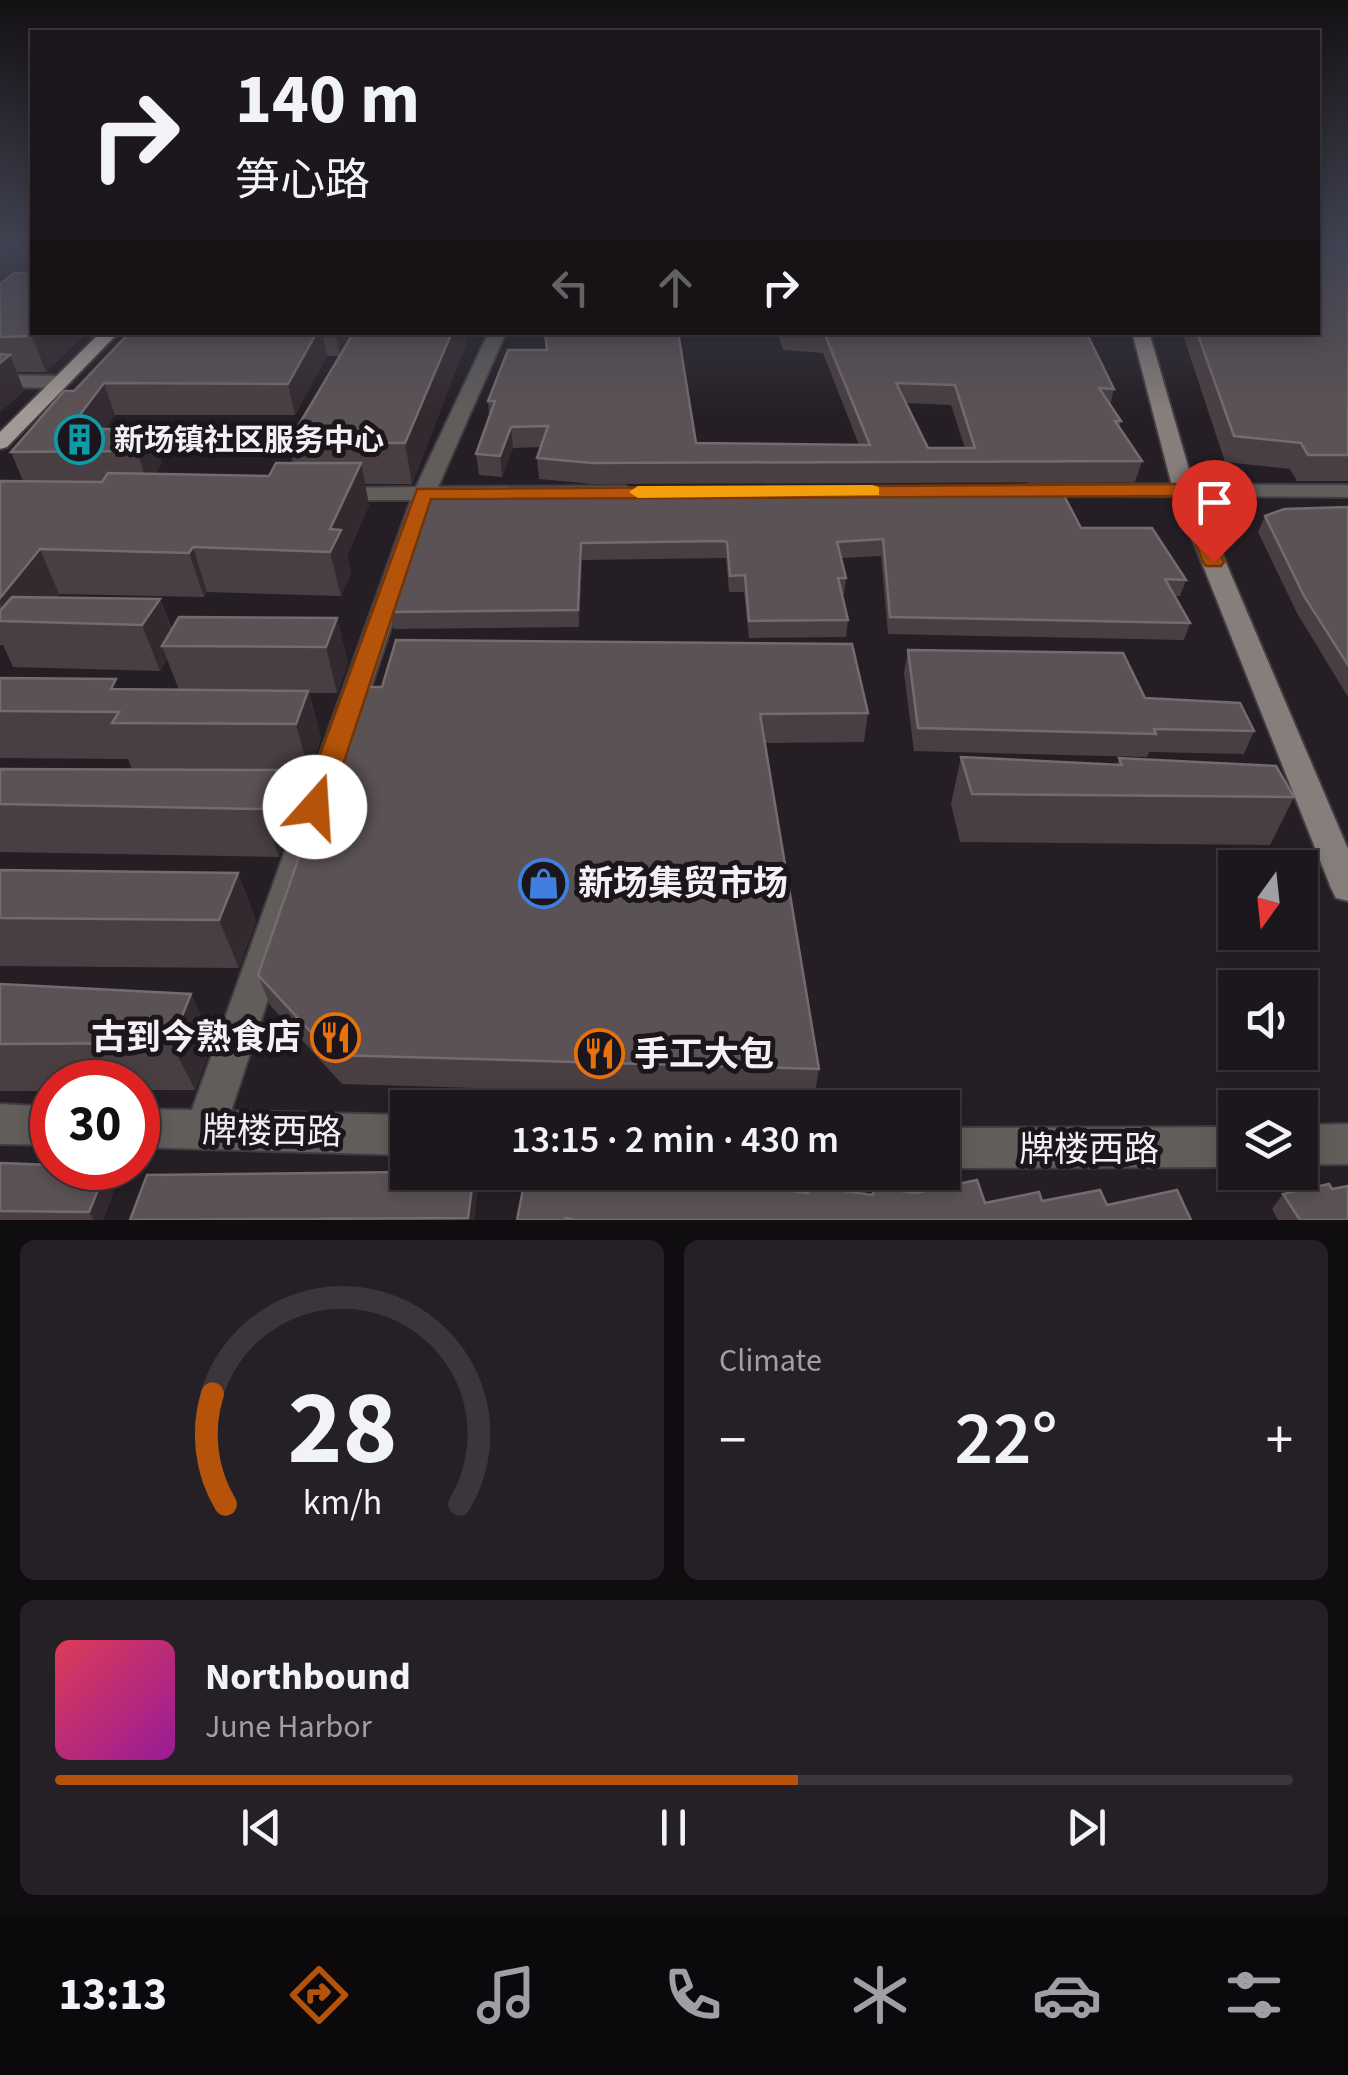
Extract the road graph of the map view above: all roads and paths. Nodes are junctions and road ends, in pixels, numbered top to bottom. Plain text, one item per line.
1 (108, 335) edge
2 (497, 335) edge
3 (1141, 335) edge
4 (0, 381) edge
5 (62, 382) junction
6 (0, 443) edge
7 (1000, 490) edge
8 (1184, 490) junction
9 (1348, 491) edge
10 (644, 492) edge
11 (424, 493) junction
12 (308, 494) edge
13 (1348, 888) edge
14 (0, 1124) edge
15 (30, 1125) edge
16 (160, 1129) edge
17 (205, 1130) junction
18 (390, 1134) edge
19 (1348, 1144) edge
20 (1318, 1145) edge
21 (1218, 1147) edge
22 (960, 1148) edge

1 - 5 main road
2 - 11 street
3 - 8 street
4 - 5 street
5 - 6 main road
7 - 8 street
8 - 9 street
8 - 13 street
10 - 11 street
11 - 12 street
11 - 17 street
14 - 15 street
16 - 17 street, 牌楼西路
17 - 18 street, 牌楼西路
19 - 20 street
21 - 22 street, 牌楼西路

